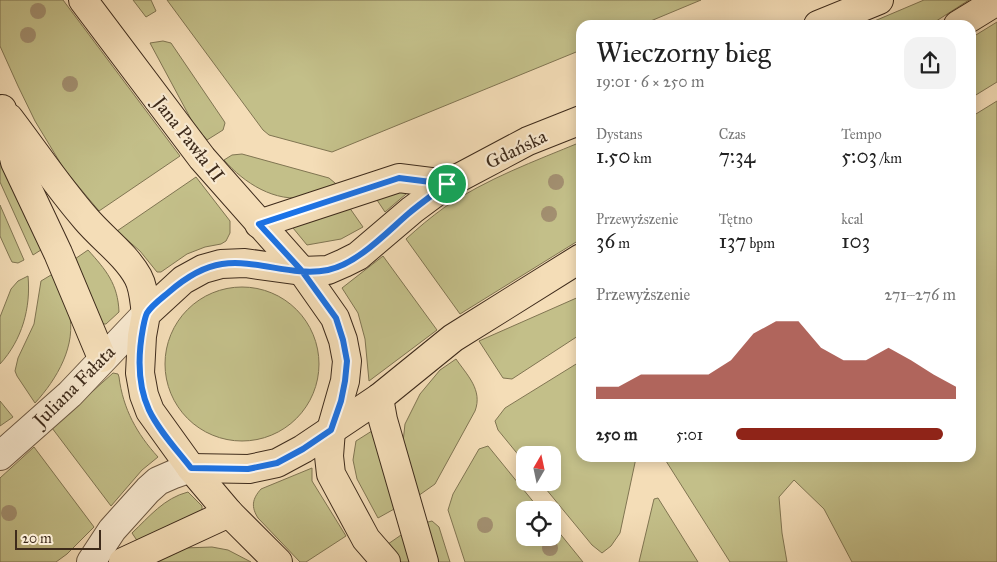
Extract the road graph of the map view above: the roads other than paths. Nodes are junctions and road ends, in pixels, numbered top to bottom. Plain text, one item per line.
1 (83, 0) edge
2 (880, 0) edge
3 (997, 1) edge
4 (830, 20) edge
5 (966, 20) edge
6 (1, 106) edge
7 (576, 122) edge
8 (447, 184) junction
9 (259, 224) junction
10 (576, 261) edge
11 (302, 271) junction
12 (146, 314) junction
13 (102, 358) junction
14 (379, 398) junction
15 (331, 430) junction
16 (0, 456) edge
17 (191, 468) junction
18 (229, 513) junction
19 (91, 562) edge
20 (123, 562) edge
21 (278, 562) edge
22 (386, 562) edge
23 (424, 562) edge

1 - 9 main road, Jana Pawła II
2 - 4 main road
3 - 5 main road
6 - 12 main road
6 - 13 main road
7 - 8 main road, Gdańska
8 - 9 main road
8 - 11 main road, Gdańska
9 - 11 main road, Jana Pawła II
10 - 14 main road
11 - 12 main road, Gdańska
11 - 15 main road, Jana Pawła II
12 - 13 street, Juliana Fałata
12 - 17 main road
13 - 16 street, Juliana Fałata
14 - 15 main road
14 - 23 main road
15 - 17 main road
15 - 22 main road, Jana Pawła II
17 - 18 main road
17 - 19 street
18 - 20 main road
18 - 21 main road

